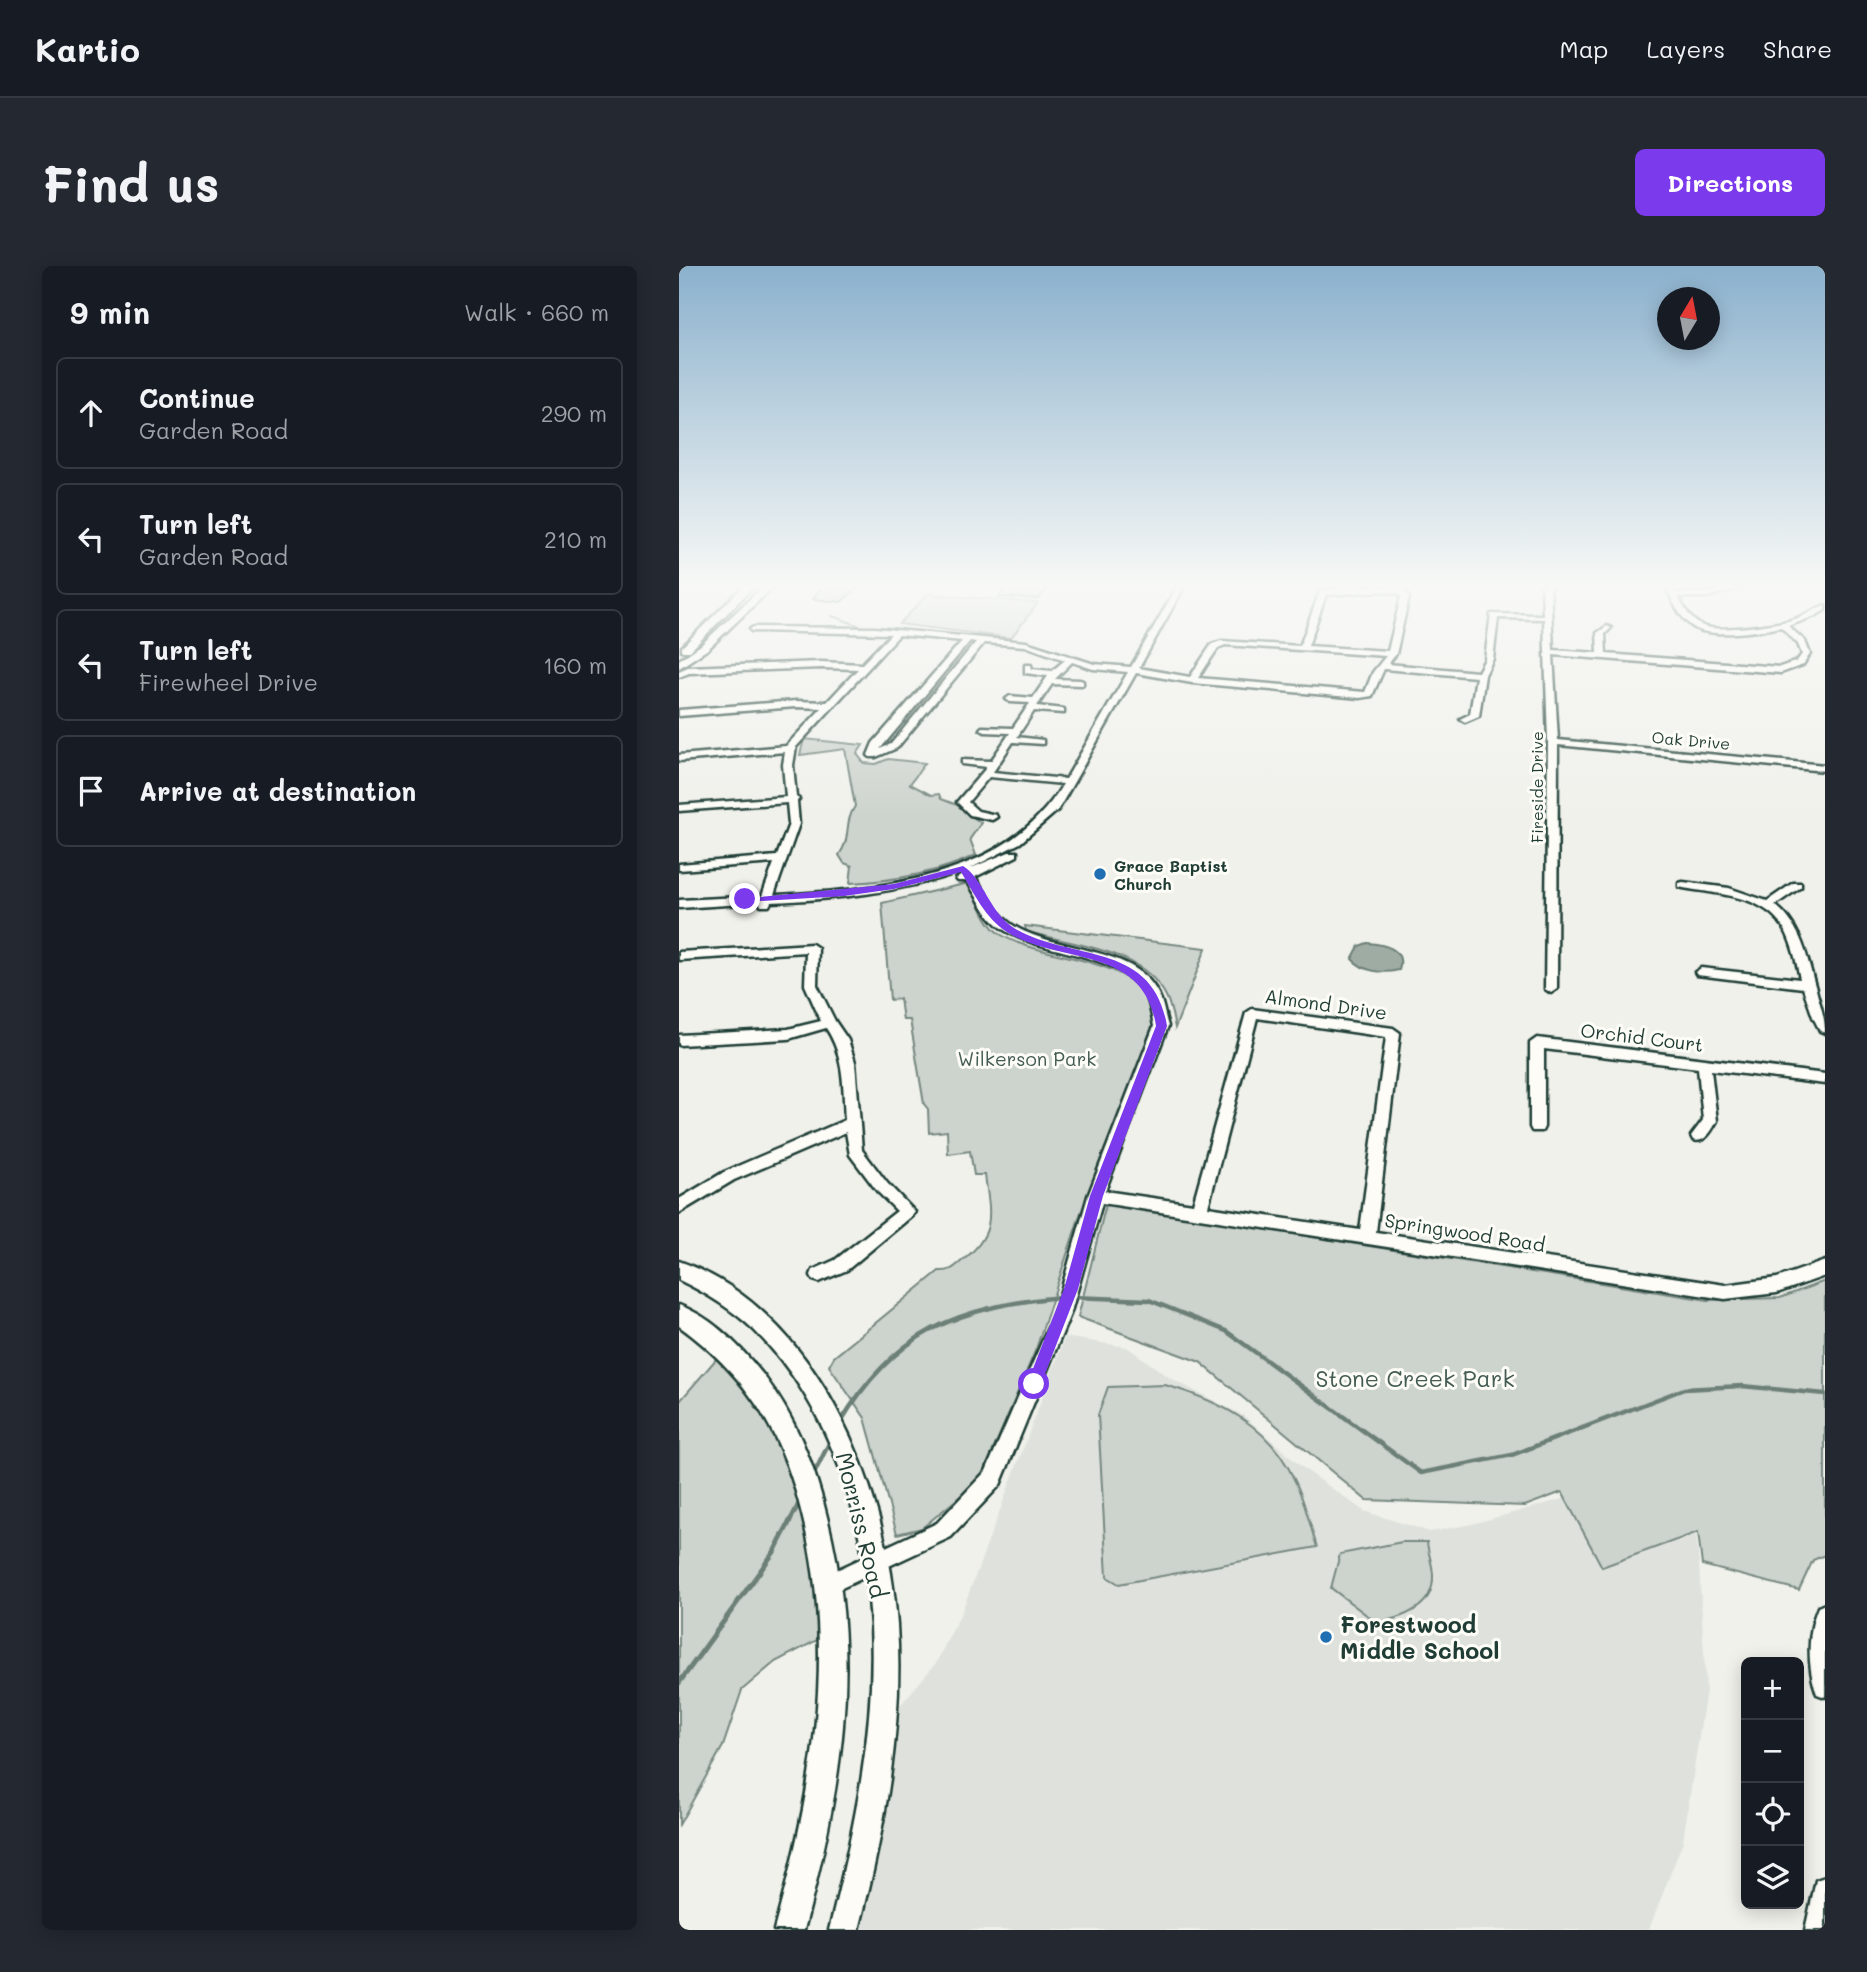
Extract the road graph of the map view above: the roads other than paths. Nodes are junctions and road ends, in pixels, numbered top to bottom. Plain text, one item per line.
1 (868, 663) edge
2 (948, 663) edge
3 (963, 663) edge
4 (1067, 663) edge
5 (1081, 663) edge
6 (1138, 663) edge
7 (1205, 663) edge
8 (1386, 663) edge
9 (1487, 663) edge
10 (1549, 663) edge
11 (1697, 663) edge
12 (1800, 663) edge
13 (1383, 666) junction
14 (864, 667) junction
15 (1028, 667) dead end
16 (1134, 670) junction
17 (679, 674) edge
18 (1481, 675) junction
19 (1051, 677) junction
20 (1192, 680) junction
21 (1080, 683) dead end
22 (923, 691) junction
23 (939, 692) junction
24 (1010, 699) dead end
25 (827, 705) junction
26 (1033, 705) junction
27 (1061, 711) dead end
28 (679, 713) edge
29 (1465, 719) dead end
30 (985, 729) dead end
31 (1013, 735) junction
32 (1040, 742) dead end
33 (1553, 742) junction
34 (789, 749) junction
35 (679, 758) edge
36 (965, 762) dead end
37 (1825, 768) edge
38 (987, 773) junction
39 (1068, 782) junction
40 (794, 799) junction
41 (679, 808) edge
42 (992, 817) dead end
43 (783, 859) junction
44 (679, 867) edge
45 (967, 873) junction
46 (1683, 885) dead end
47 (1797, 886) dead end
48 (765, 902) junction
49 (679, 904) edge
50 (1767, 906) junction
51 (679, 913) edge
52 (679, 956) edge
53 (1700, 972) dead end
54 (1807, 984) junction
55 (1551, 989) dead end
56 (828, 1023) junction
57 (1825, 1028) edge
58 (679, 1040) edge
59 (1704, 1064) junction
60 (1825, 1079) edge
61 (852, 1123) junction
62 (1537, 1127) dead end
63 (1698, 1136) dead end
64 (1096, 1196) junction
65 (679, 1207) edge
66 (1199, 1211) junction
67 (1367, 1238) junction
68 (1825, 1268) edge
69 (679, 1270) edge
70 (819, 1275) dead end
71 (679, 1314) edge
72 (876, 1562) junction
73 (831, 1583) junction
74 (1825, 1614) edge
75 (1825, 1686) edge
76 (1825, 1889) edge
77 (789, 1930) edge
78 (844, 1930) edge
79 (1817, 1930) edge

1 - 14 street
2 - 22 street
3 - 23 street
4 - 19 street
5 - 16 street
6 - 16 street
7 - 20 street
8 - 13 street
9 - 18 street
10 - 33 street, Fireside Drive
11 - 12 street
13 - 18 street
13 - 20 street
14 - 17 street
14 - 25 street
15 - 19 street
16 - 20 street
16 - 39 street
18 - 29 street
19 - 21 street
19 - 26 street
22 - 23 street
22 - 23 street
24 - 26 street
25 - 28 street
25 - 34 street
26 - 27 street
26 - 31 street
30 - 31 street
31 - 32 street
31 - 38 street
33 - 37 street, Oak Drive
33 - 55 street, Fireside Drive
34 - 35 street
34 - 40 street
36 - 38 street
38 - 39 street
38 - 42 street
39 - 45 street
40 - 41 street
40 - 43 street
43 - 44 street
43 - 48 street
45 - 48 street
45 - 64 street
46 - 50 street
47 - 50 street
48 - 49 street
48 - 51 street
50 - 54 street
52 - 56 street
53 - 54 street
54 - 57 street
56 - 58 street
56 - 61 street
59 - 60 street, Orchid Court
59 - 62 street, Orchid Court
59 - 63 street
61 - 65 street
61 - 70 street
64 - 66 street, Springwood Road
64 - 72 street
66 - 67 street, Springwood Road
66 - 67 street, Almond Drive
67 - 68 street, Springwood Road
69 - 72 main road, Morriss Road
71 - 73 main road, Morriss Road
72 - 73 street
72 - 78 main road, Morriss Road
73 - 77 main road, Morriss Road
74 - 75 street
76 - 79 street

